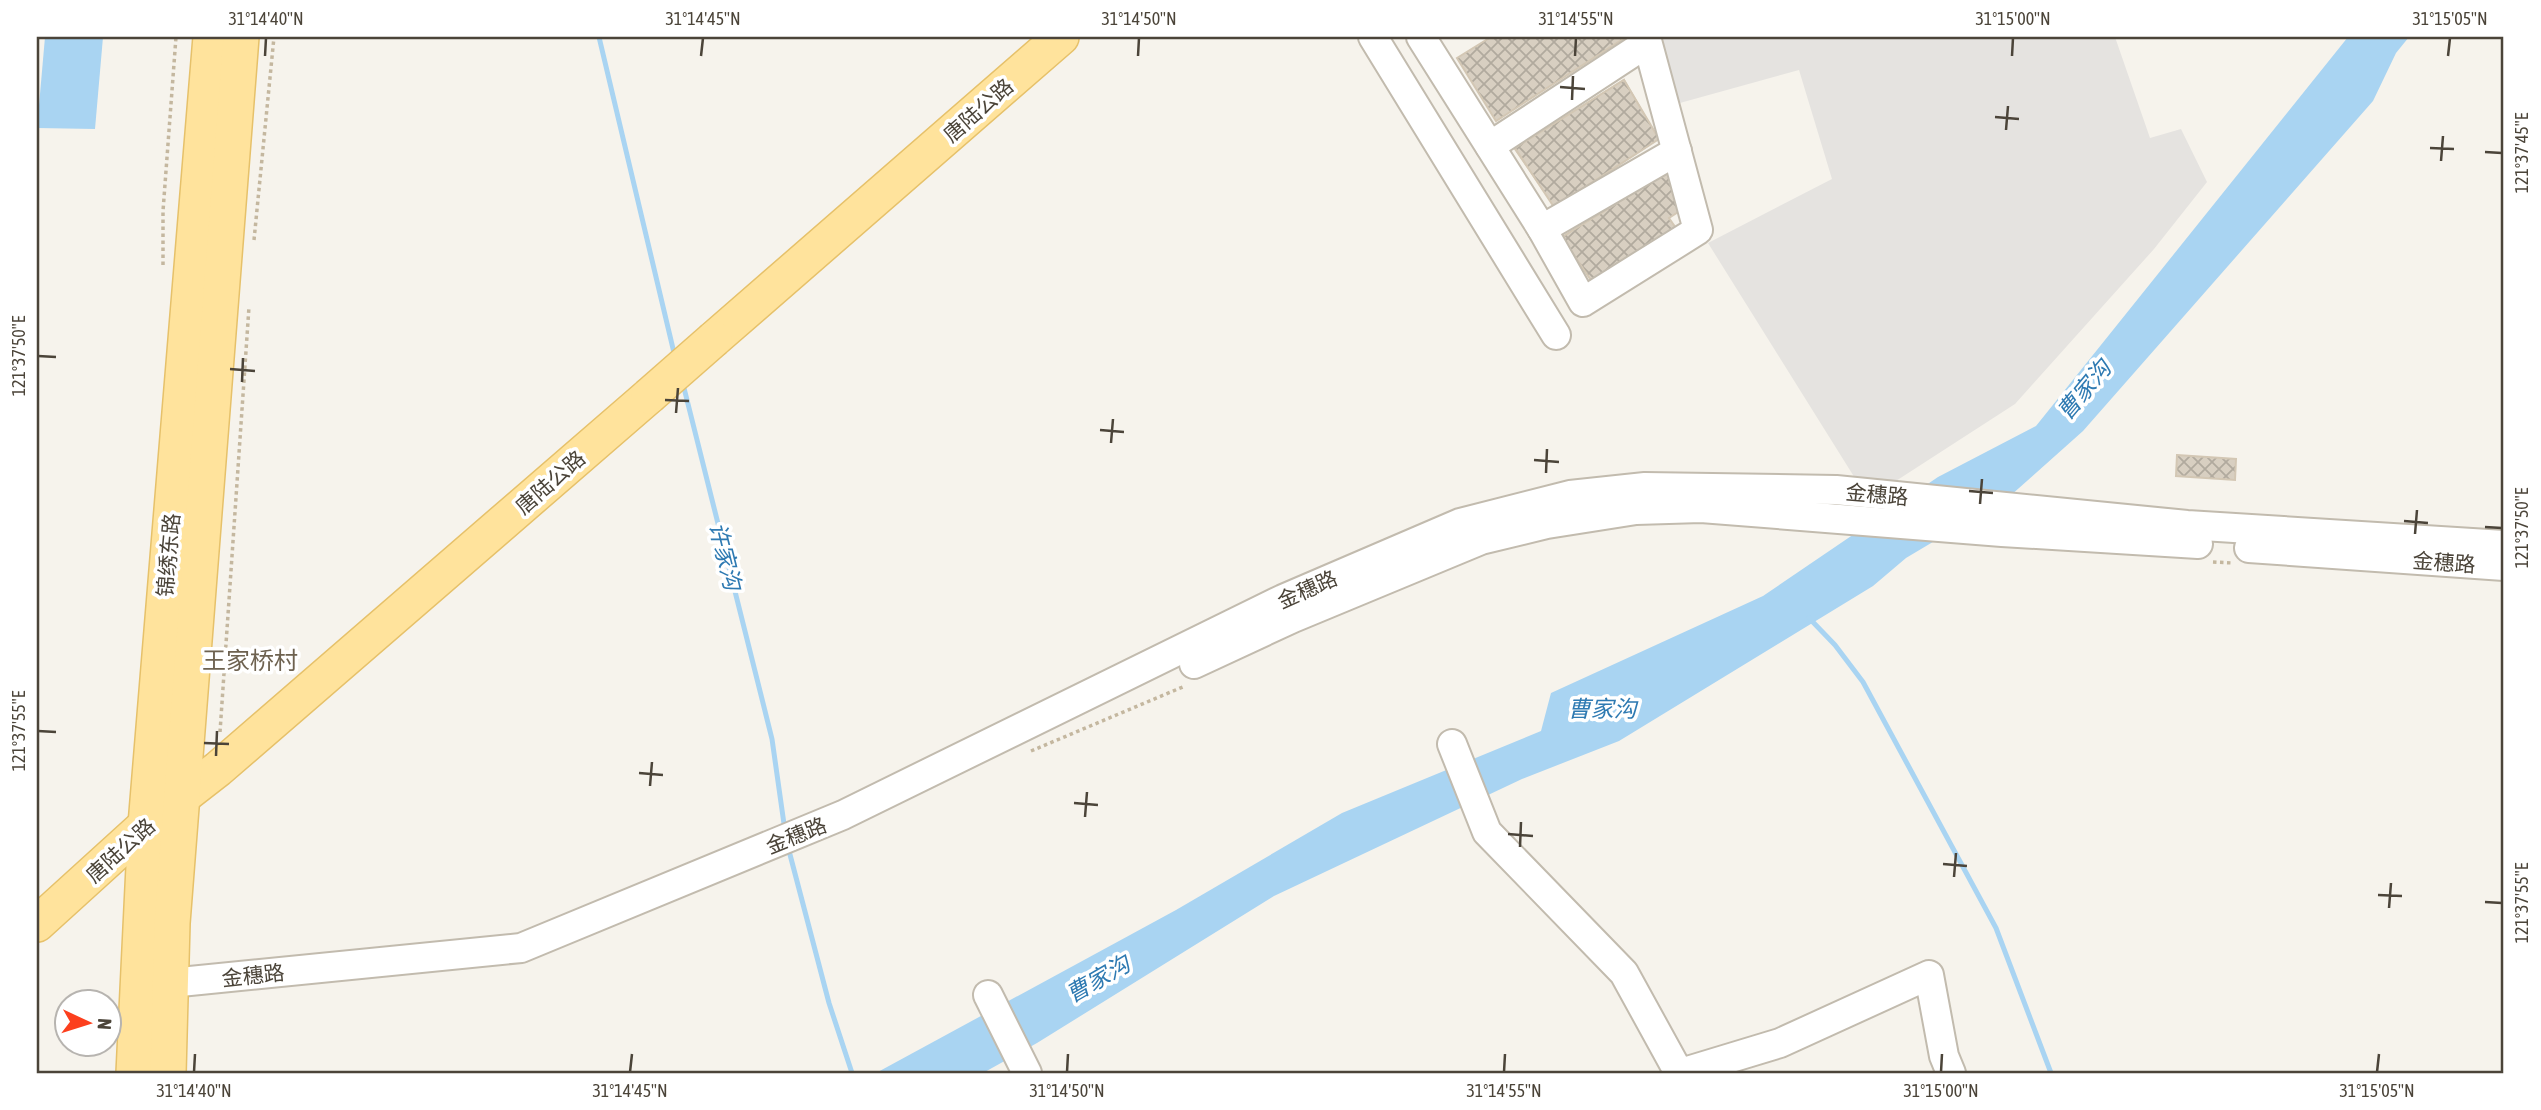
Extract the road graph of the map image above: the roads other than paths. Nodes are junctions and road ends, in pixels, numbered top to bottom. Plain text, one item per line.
1 (211, 37) edge
2 (241, 37) edge
3 (1062, 37) edge
4 (1373, 37) edge
5 (1647, 40) edge
6 (1433, 41) edge
7 (1490, 146) junction
8 (1677, 151) junction
9 (1542, 229) junction
10 (1556, 335) dead end
11 (2082, 525) junction
12 (2504, 545) edge
13 (2504, 566) edge
14 (1452, 744) dead end
15 (182, 797) junction
16 (844, 820) junction
17 (146, 825) junction
18 (37, 924) edge
19 (169, 991) junction
20 (988, 995) dead end
21 (1026, 1071) edge
22 (134, 1073) edge
23 (168, 1073) edge
24 (1680, 1073) edge
25 (1951, 1073) edge

1 - 17 main road, 锦绣东路
2 - 15 main road, 锦绣东路
3 - 15 main road, 唐陆公路, bridge
4 - 10 street
5 - 7 street
5 - 8 street
6 - 7 street
7 - 9 street
8 - 9 street
8 - 9 street
11 - 12 street, 金穗路
11 - 13 street, 金穗路
11 - 16 street, 金穗路
11 - 16 street, 金穗路
14 - 24 street
15 - 17 main road, 唐陆公路
15 - 19 main road, 锦绣东路
16 - 19 street, 金穗路
17 - 18 main road, 唐陆公路
17 - 22 main road, 锦绣东路
19 - 23 main road, 锦绣东路
20 - 21 street
24 - 25 street

